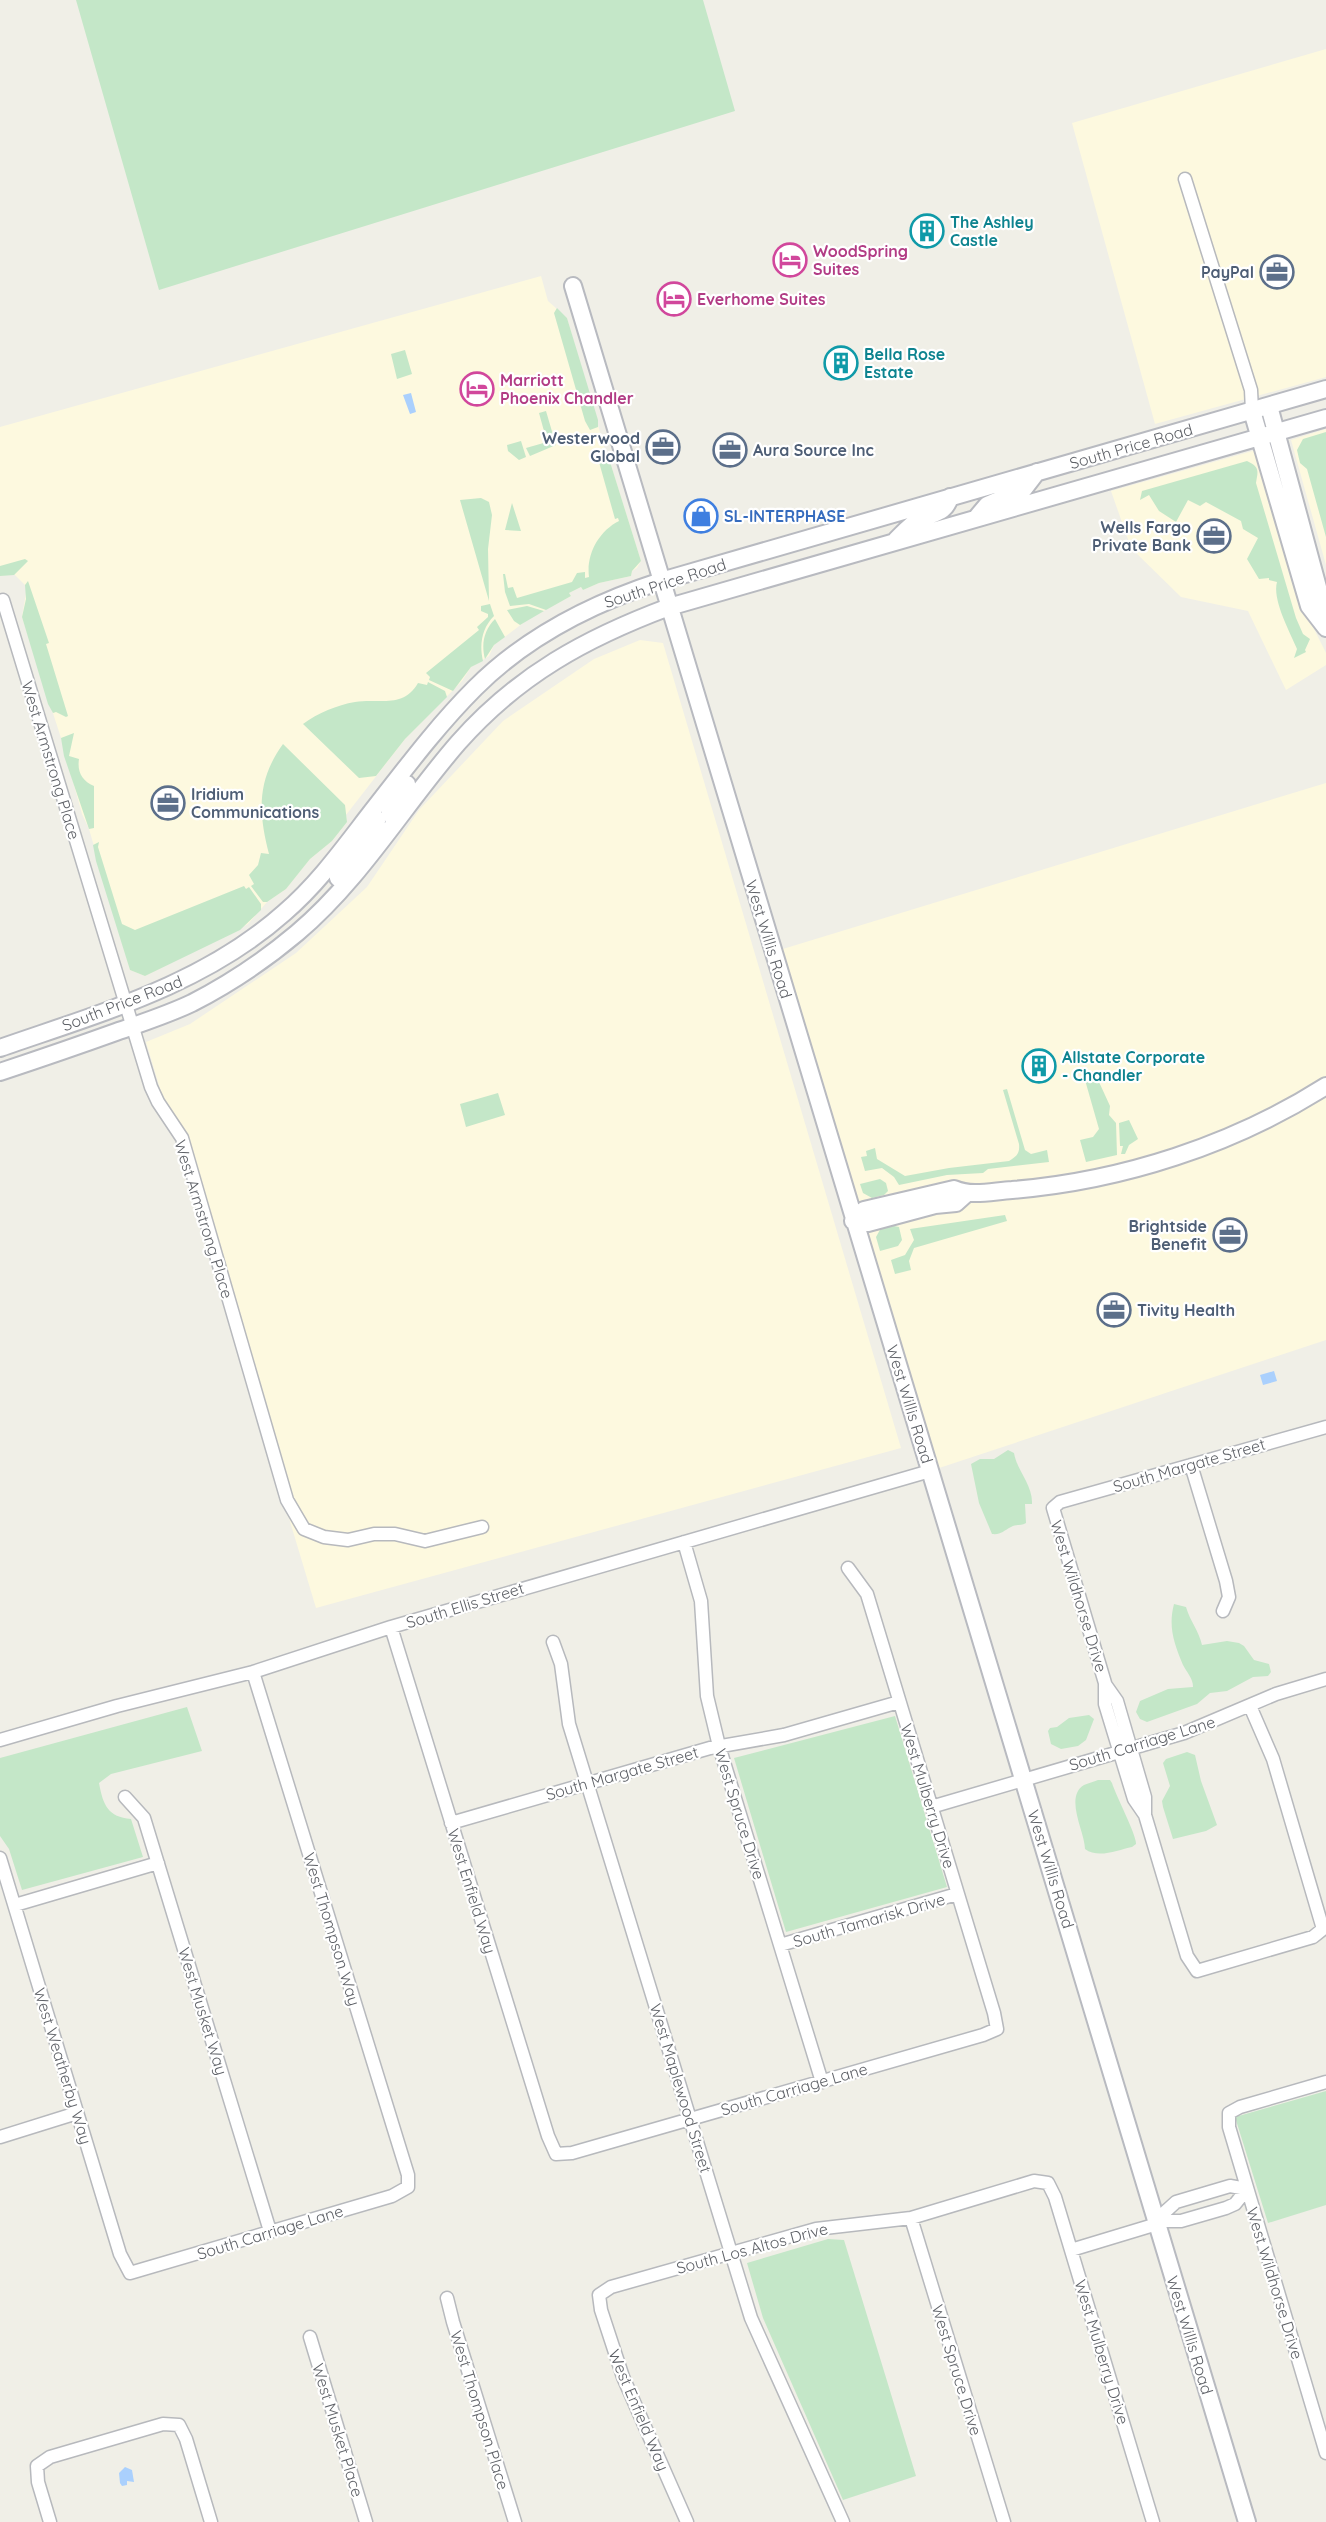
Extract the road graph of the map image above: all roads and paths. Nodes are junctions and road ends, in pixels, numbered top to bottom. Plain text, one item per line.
1 (1185, 179) dead end
2 (573, 286) dead end
3 (1326, 389) edge
4 (1251, 390) junction
5 (1269, 406) junction
6 (1252, 411) junction
7 (1326, 418) edge
8 (1277, 433) junction
9 (1260, 437) junction
10 (1037, 472) junction
11 (950, 498) junction
12 (976, 519) junction
13 (894, 542) junction
14 (662, 581) junction
15 (3, 600) dead end
16 (669, 607) junction
17 (1325, 627) edge
18 (446, 720) junction
19 (372, 811) junction
20 (395, 823) junction
21 (324, 907) junction
22 (125, 1005) junction
23 (132, 1026) junction
24 (0, 1048) edge
25 (0, 1072) edge
26 (1326, 1086) edge
27 (853, 1221) junction
28 (1326, 1427) edge
29 (1191, 1465) junction
30 (930, 1471) junction
31 (1053, 1508) joint
32 (482, 1527) dead end
33 (684, 1542) junction
34 (848, 1568) dead end
35 (1223, 1611) dead end
36 (391, 1627) junction
37 (553, 1642) dead end
38 (253, 1672) junction
39 (1326, 1679) edge
40 (899, 1702) junction
41 (1250, 1706) junction
42 (0, 1740) edge
43 (719, 1746) junction
44 (1125, 1750) junction
45 (1024, 1779) junction
46 (587, 1782) junction
47 (126, 1797) dead end
48 (931, 1807) junction
49 (451, 1823) junction
50 (0, 1858) edge
51 (158, 1863) junction
52 (957, 1894) junction
53 (15, 1905) junction
54 (780, 1945) junction
55 (997, 2029) joint
56 (822, 2082) junction
57 (1326, 2082) edge
58 (77, 2113) junction
59 (691, 2118) junction
60 (0, 2138) edge
61 (556, 2154) joint
62 (1048, 2183) joint
63 (408, 2187) joint
64 (1247, 2189) junction
65 (911, 2218) junction
66 (1156, 2223) junction
67 (270, 2231) junction
68 (1071, 2250) junction
69 (730, 2252) junction
70 (130, 2273) joint
71 (599, 2295) joint
72 (447, 2298) dead end
73 (310, 2337) dead end
74 (1326, 2453) edge
75 (50, 2522) edge
76 (211, 2522) edge
77 (366, 2522) edge
78 (515, 2522) edge
79 (687, 2522) edge
80 (843, 2522) edge
81 (1004, 2522) edge
82 (1153, 2522) edge
83 (1247, 2522) edge

1 - 4 street
2 - 14 main road, West Willis Road
3 - 5 main road, South Price Road
4 - 5 street
4 - 6 street
5 - 6 main road, South Price Road
5 - 8 main road
6 - 9 main road
6 - 10 main road, South Price Road
7 - 8 main road, South Price Road
8 - 9 main road, South Price Road
8 - 17 main road
9 - 12 main road, South Price Road
9 - 17 main road
10 - 11 main road, South Price Road
10 - 12 main road
11 - 13 main road
11 - 14 main road, South Price Road
12 - 13 main road, South Price Road
13 - 16 main road, South Price Road
14 - 16 main road, West Willis Road
14 - 18 main road, South Price Road
15 - 22 street, West Armstrong Place
16 - 20 main road, South Price Road
16 - 27 main road, West Willis Road
18 - 19 main road, South Price Road
18 - 20 main road
19 - 21 main road
19 - 22 main road, South Price Road
20 - 21 main road, South Price Road
21 - 23 main road, South Price Road
22 - 23 street, West Armstrong Place
22 - 24 main road, South Price Road
23 - 25 main road, South Price Road
23 - 32 street, West Armstrong Place
26 - 27 main road
27 - 30 main road, West Willis Road
28 - 29 street, South Margate Street
29 - 31 street, South Margate Street
29 - 35 street
30 - 33 street, South Ellis Street
30 - 45 main road, West Willis Road
31 - 44 street, West Wildhorse Drive
33 - 36 street, South Ellis Street
33 - 43 street, West Spruce Drive
34 - 40 street, West Mulberry Drive
36 - 38 street, South Ellis Street
36 - 49 street, West Enfield Way
37 - 46 street, West Maplewood Street
38 - 42 street, South Ellis Street
38 - 63 street, West Thompson Way
39 - 41 street, South Carriage Lane
40 - 43 street, South Margate Street
40 - 48 street, West Mulberry Drive
41 - 44 street, South Carriage Lane
41 - 44 street, West Wildhorse Drive
43 - 46 street, South Margate Street
43 - 54 street, West Spruce Drive
44 - 45 street, South Carriage Lane
45 - 48 street, South Carriage Lane
45 - 66 main road, West Willis Road
46 - 49 street, South Margate Street
46 - 59 street, West Maplewood Street
47 - 51 street, West Musket Way
48 - 52 street, West Mulberry Drive
49 - 61 street, West Enfield Way
50 - 53 street, West Weatherby Way
51 - 53 street
51 - 67 street, West Musket Way
52 - 54 street, South Tamarisk Drive
52 - 55 street, West Mulberry Drive
53 - 58 street, West Weatherby Way
54 - 56 street, West Spruce Drive
55 - 56 street, South Carriage Lane
56 - 59 street, South Carriage Lane
57 - 64 street, West Wildhorse Drive
58 - 60 street
58 - 70 street, West Weatherby Way
59 - 61 street, South Carriage Lane
59 - 69 street, West Maplewood Street
62 - 65 street, South Los Altos Drive
62 - 68 street, West Mulberry Drive
63 - 67 street, South Carriage Lane
64 - 66 street
64 - 66 street
64 - 74 street, West Wildhorse Drive
65 - 69 street, South Los Altos Drive
65 - 81 street, West Spruce Drive
66 - 68 street
66 - 83 main road, West Willis Road
67 - 70 street, South Carriage Lane
68 - 82 street, West Mulberry Drive
69 - 71 street, South Los Altos Drive
69 - 80 street, West Maplewood Street
71 - 79 street, West Enfield Way
72 - 78 street, West Thompson Place
73 - 77 street, West Musket Place
75 - 76 street

